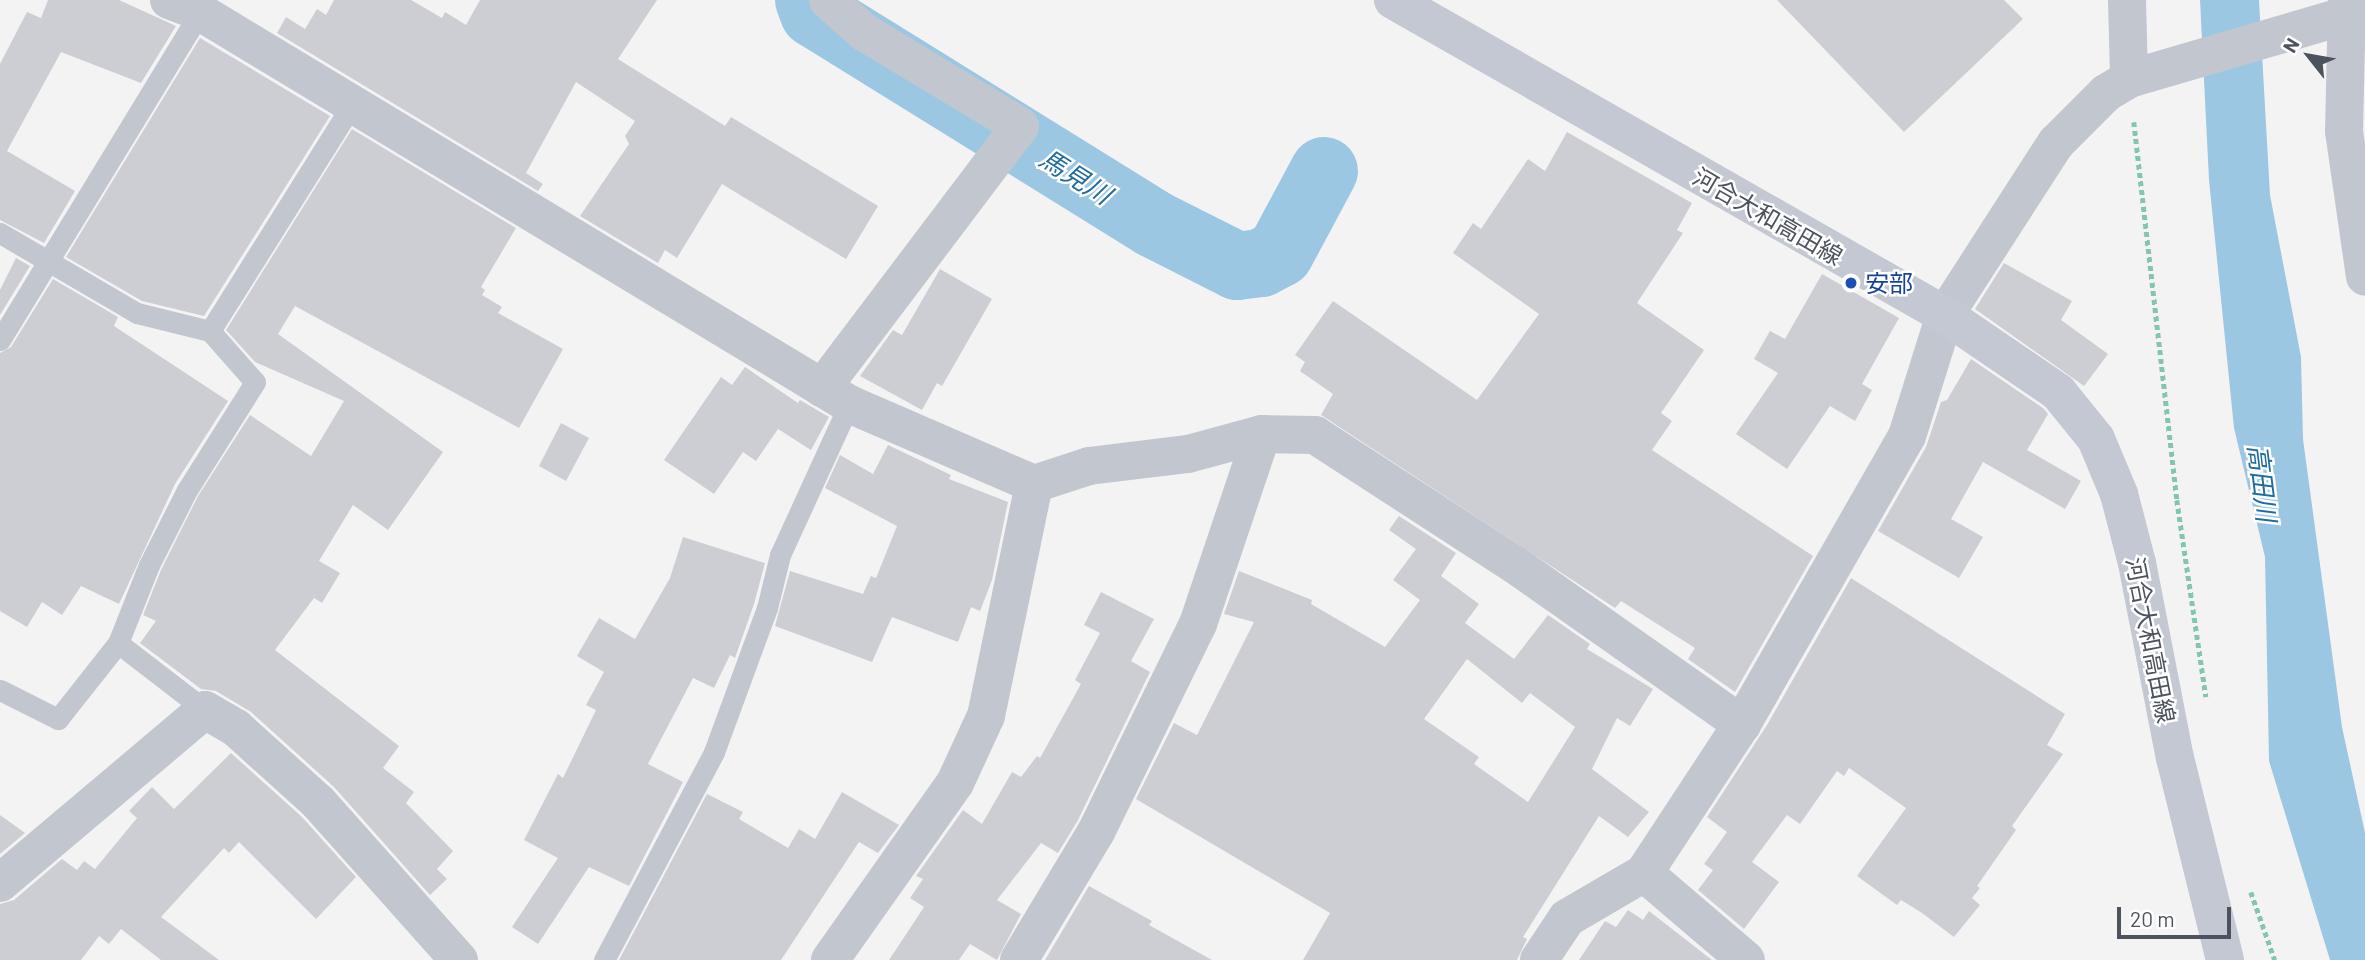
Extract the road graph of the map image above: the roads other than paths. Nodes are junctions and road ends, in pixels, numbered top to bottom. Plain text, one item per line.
1 (828, 0) edge
2 (1393, 0) edge
3 (2127, 0) edge
4 (192, 4) edge
5 (2346, 12) edge
6 (2138, 76) junction
7 (352, 105) junction
8 (0, 233) edge
9 (47, 260) junction
10 (2365, 276) edge
11 (1945, 315) junction
12 (210, 331) junction
13 (0, 340) edge
14 (835, 396) junction
15 (1262, 434) junction
16 (1034, 484) junction
17 (118, 643) junction
18 (0, 690) edge
19 (205, 710) junction
20 (1742, 724) junction
21 (1644, 873) junction
22 (0, 883) edge
23 (459, 960) edge
24 (604, 960) edge
25 (830, 960) edge
26 (1019, 960) edge
27 (1539, 960) edge
28 (1746, 960) edge
29 (2225, 960) edge

1 - 14 street
2 - 11 main road, 河合大和高田線
3 - 6 street
4 - 7 street
4 - 9 lane
5 - 6 street
5 - 10 street
6 - 11 street
7 - 12 lane
7 - 14 street
8 - 9 lane
9 - 12 lane
9 - 13 lane
11 - 20 street
11 - 29 main road, 河合大和高田線
12 - 17 lane
14 - 16 street
14 - 24 lane
15 - 16 street
15 - 20 street
15 - 26 street
16 - 25 street
17 - 18 lane
17 - 19 lane
19 - 22 street
19 - 23 street
20 - 21 street
21 - 27 street
21 - 28 street

